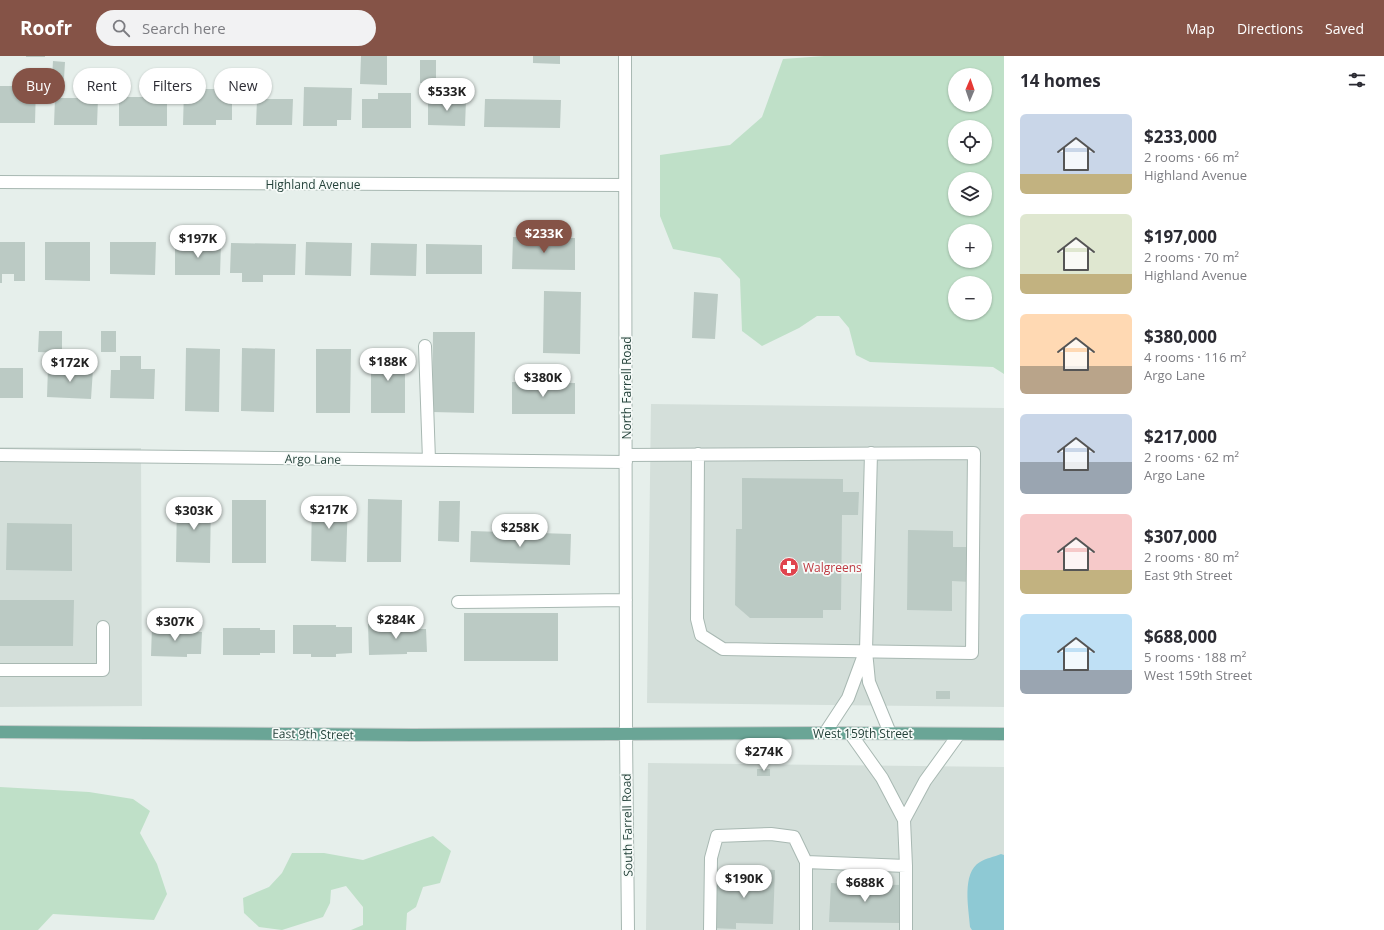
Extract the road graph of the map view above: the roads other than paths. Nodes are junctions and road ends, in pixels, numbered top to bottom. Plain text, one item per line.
1 (625, 56) edge
2 (0, 182) edge
3 (625, 185) junction
4 (425, 346) dead end
5 (871, 453) junction
6 (698, 454) junction
7 (0, 455) edge
8 (626, 458) junction
9 (429, 460) junction
10 (626, 600) junction
11 (458, 602) dead end
12 (103, 627) dead end
13 (866, 651) junction
14 (0, 670) edge
15 (627, 719) joint
16 (0, 732) edge
17 (825, 733) junction
18 (850, 733) junction
19 (890, 733) junction
20 (626, 734) junction
21 (959, 734) junction
22 (1004, 734) edge
23 (904, 820) junction
24 (806, 862) junction
25 (906, 866) junction
26 (629, 929) edge
27 (710, 930) edge
28 (806, 930) edge
29 (906, 930) edge

1 - 3 street, North Farrell Road
2 - 3 street, Highland Avenue
3 - 8 street, North Farrell Road
4 - 9 street
5 - 6 street, Argo Lane
5 - 13 street
5 - 13 street, Argo Lane
6 - 8 street, Argo Lane
6 - 13 street
7 - 9 street, Argo Lane
8 - 9 street, Argo Lane
8 - 10 street, North Farrell Road
10 - 11 street
10 - 15 street, North Farrell Road
12 - 14 street
13 - 17 street
13 - 19 street
15 - 20 street, South Farrell Road
16 - 20 main road, East 9th Street
17 - 18 main road, West 159th Street
17 - 20 main road, West 159th Street
18 - 19 main road, West 159th Street
18 - 23 street
19 - 21 main road, West 159th Street
20 - 26 street, South Farrell Road
21 - 22 main road, West 159th Street
21 - 23 street
23 - 25 street
24 - 25 street
24 - 27 street
24 - 28 street
25 - 29 street

